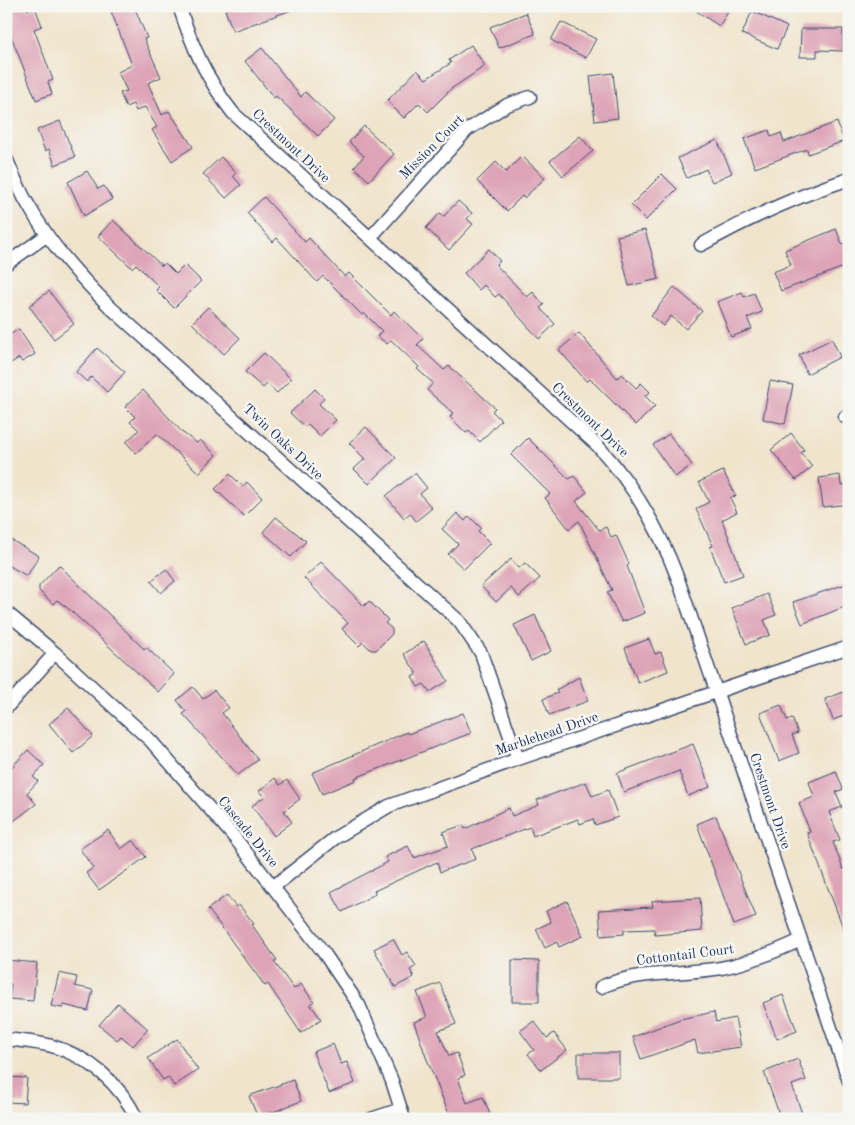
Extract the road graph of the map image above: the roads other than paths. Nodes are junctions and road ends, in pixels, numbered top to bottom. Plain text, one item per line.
1 (179, 6) edge
2 (530, 97) dead end
3 (6, 158) edge
4 (849, 179) edge
5 (46, 236) junction
6 (370, 238) junction
7 (701, 245) dead end
8 (6, 264) edge
9 (6, 612) edge
10 (849, 647) edge
11 (55, 653) junction
12 (718, 693) junction
13 (6, 708) edge
14 (518, 759) junction
15 (273, 887) junction
16 (801, 940) junction
17 (601, 987) dead end
18 (6, 1039) edge
19 (849, 1081) edge
20 (402, 1114) edge
21 (137, 1119) edge
22 (371, 1119) edge

1 - 6 street, Crestmont Drive
2 - 6 street, Mission Court
3 - 5 street, Twin Oaks Drive
4 - 7 street
5 - 8 street
5 - 14 street, Twin Oaks Drive
6 - 12 street, Crestmont Drive
9 - 11 street, Cascade Drive
10 - 12 street, Marblehead Drive
11 - 13 street
11 - 15 street, Cascade Drive
12 - 14 street, Marblehead Drive
12 - 16 street, Crestmont Drive
14 - 15 street, Marblehead Drive
15 - 20 street, Cascade Drive
16 - 17 street, Cottontail Court
16 - 19 street, Crestmont Drive
18 - 21 street
20 - 22 street

